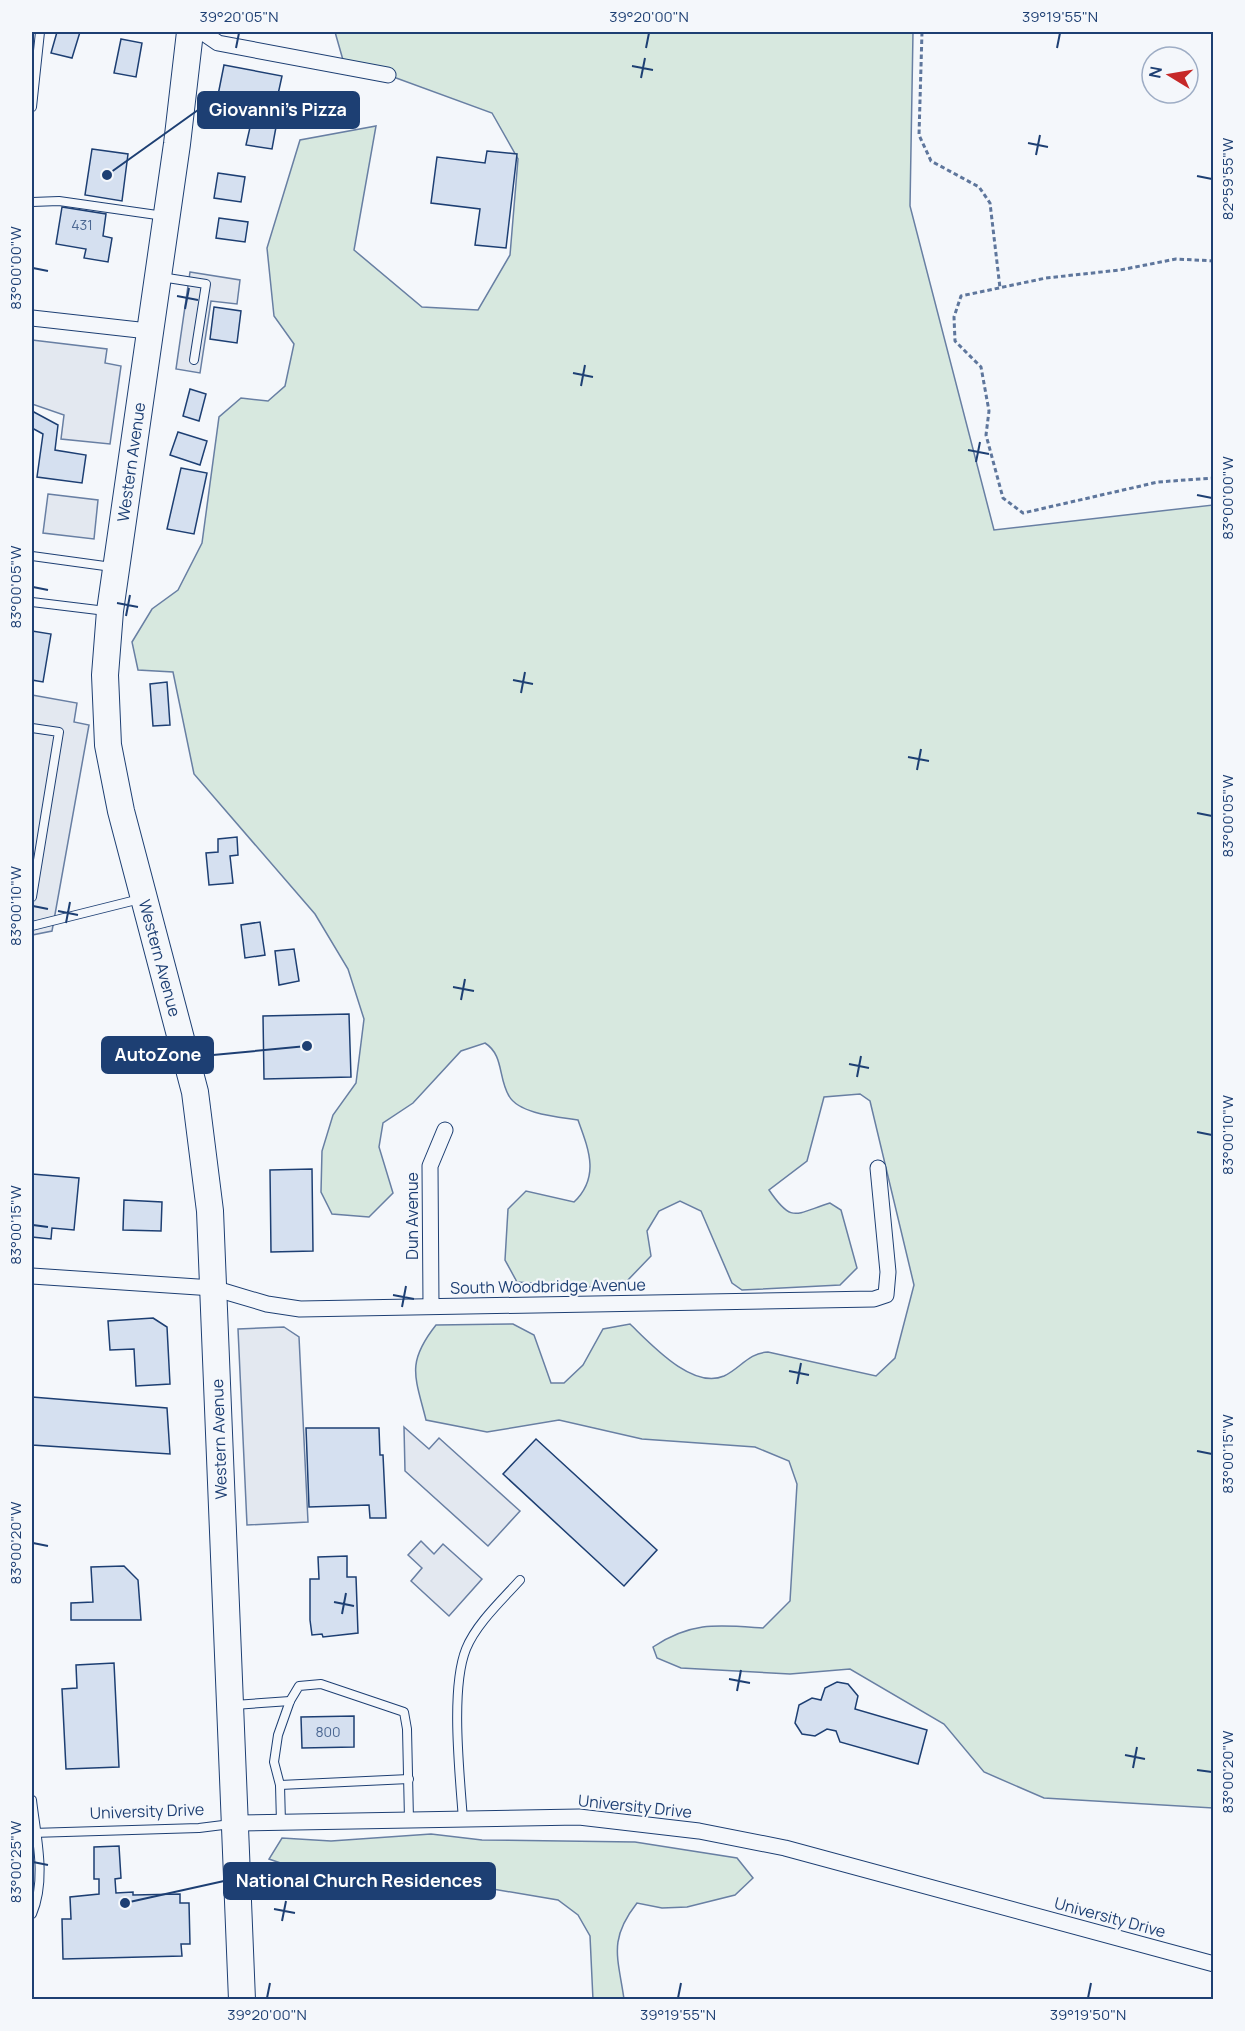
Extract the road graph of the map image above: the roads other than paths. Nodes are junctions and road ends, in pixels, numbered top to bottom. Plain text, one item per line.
1 (40, 32) edge
2 (190, 32) edge
3 (202, 32) edge
4 (388, 75) dead end
5 (32, 107) edge
6 (32, 202) edge
7 (166, 216) junction
8 (156, 276) junction
9 (32, 318) edge
10 (148, 331) junction
11 (194, 360) dead end
12 (32, 556) edge
13 (116, 568) junction
14 (32, 602) edge
15 (110, 612) junction
16 (32, 728) edge
17 (32, 897) edge
18 (144, 898) junction
19 (32, 926) edge
20 (445, 1130) dead end
21 (878, 1168) dead end
22 (32, 1276) edge
23 (213, 1288) junction
24 (431, 1305) junction
25 (520, 1580) dead end
26 (290, 1701) junction
27 (229, 1706) junction
28 (409, 1779) junction
29 (280, 1785) junction
30 (32, 1800) edge
31 (409, 1820) junction
32 (463, 1820) junction
33 (236, 1823) junction
34 (281, 1823) junction
35 (34, 1833) edge
36 (32, 1914) edge
37 (1214, 1964) edge
38 (242, 2000) edge

1 - 5 lane
2 - 7 main road, Western Avenue
3 - 4 street
6 - 7 lane
7 - 8 main road, Western Avenue
8 - 10 main road, Western Avenue
8 - 11 lane
9 - 10 street
10 - 13 main road, Western Avenue
12 - 13 lane
13 - 15 main road, Western Avenue
14 - 15 lane
15 - 18 main road, Western Avenue
16 - 17 lane
18 - 19 lane
18 - 23 main road, Western Avenue
20 - 24 street, Dun Avenue
21 - 24 street, South Woodbridge Avenue
22 - 23 street, South Woodbridge Avenue
23 - 24 street, South Woodbridge Avenue
23 - 27 main road, Western Avenue
25 - 32 lane
26 - 27 lane
26 - 28 lane
26 - 29 lane
27 - 33 main road, Western Avenue
28 - 29 lane
28 - 31 lane
29 - 34 lane
30 - 35 lane
31 - 32 street, University Drive
31 - 34 street, University Drive
32 - 37 street, University Drive
33 - 34 street, University Drive
33 - 35 lane, University Drive
33 - 38 main road, Western Avenue
35 - 36 lane

